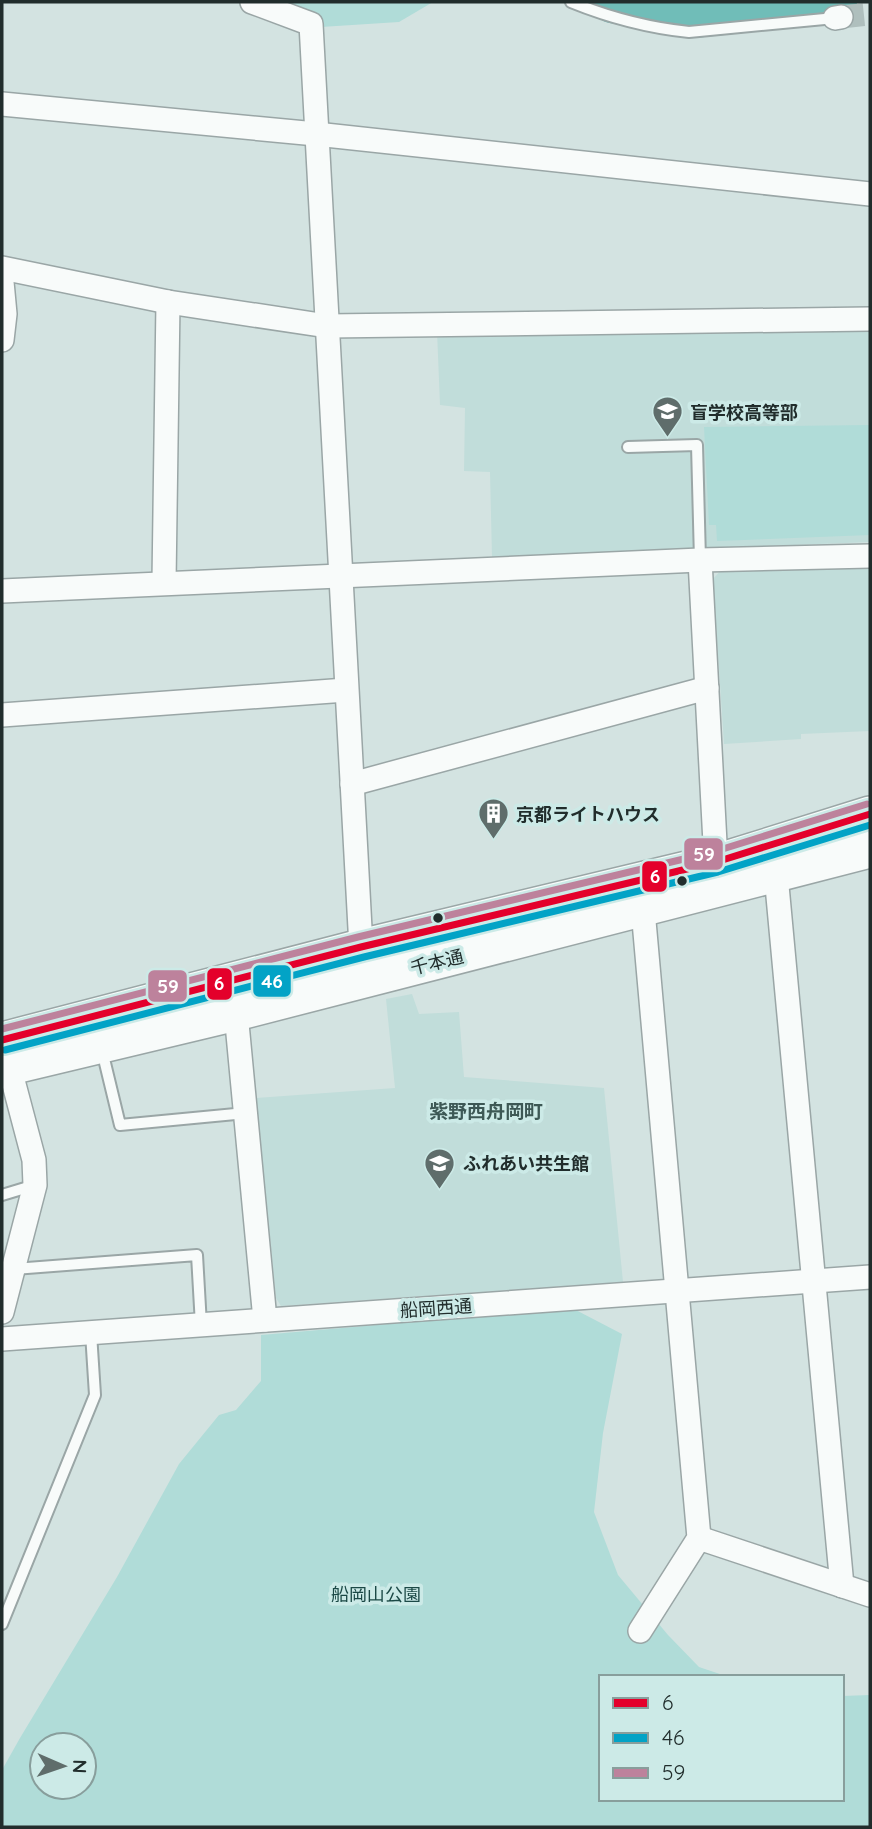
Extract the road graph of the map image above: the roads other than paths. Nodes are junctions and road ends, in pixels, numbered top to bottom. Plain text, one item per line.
1 (252, 2) edge
2 (572, 2) edge
3 (838, 18) tunnel mouth
4 (2, 104) edge
5 (316, 134) junction
6 (870, 194) edge
7 (2, 268) edge
8 (2, 282) edge
9 (169, 302) junction
10 (3, 314) edge
11 (870, 319) edge
12 (327, 326) junction
13 (2, 340) edge
14 (628, 447) dead end
15 (870, 556) edge
16 (700, 560) junction
17 (341, 575) junction
18 (164, 582) junction
19 (2, 591) edge
20 (707, 688) junction
21 (346, 690) junction
22 (2, 715) edge
23 (352, 783) junction
24 (870, 814) edge
25 (870, 850) edge
26 (716, 862) junction
27 (776, 875) junction
28 (643, 910) junction
29 (369, 962) junction
30 (236, 1013) junction
31 (4, 1054) edge
32 (105, 1063) dead end
33 (246, 1113) junction
34 (35, 1185) junction
35 (2, 1195) edge
36 (13, 1269) junction
37 (870, 1277) edge
38 (814, 1281) junction
39 (677, 1291) junction
40 (2, 1312) edge
41 (265, 1320) junction
42 (201, 1325) junction
43 (90, 1333) junction
44 (2, 1339) edge
45 (699, 1538) junction
46 (842, 1586) junction
47 (870, 1595) edge
48 (2, 1625) edge
49 (640, 1631) dead end

1 - 5 street
2 - 3 lane
4 - 5 street
5 - 6 street
5 - 12 street
7 - 9 street
8 - 10 street
9 - 12 street
9 - 18 street
10 - 13 street
11 - 12 street
12 - 17 street
14 - 16 lane
15 - 16 street
16 - 17 street
16 - 20 street
17 - 18 street
17 - 21 street
18 - 19 street
20 - 23 street
20 - 26 street
21 - 22 street
21 - 23 street
23 - 29 street
24 - 26 main road, 千本通
25 - 27 main road, 千本通
26 - 29 main road, 千本通
27 - 28 main road, 千本通
27 - 38 street
28 - 29 main road, 千本通
28 - 39 street
29 - 30 main road, 千本通
29 - 31 main road, 千本通
30 - 31 main road, 千本通
30 - 33 street
31 - 34 street
32 - 33 lane
33 - 41 street
34 - 35 lane
34 - 36 street
36 - 40 street
36 - 42 lane
37 - 38 street, 船岡西通
38 - 39 street, 船岡西通
38 - 46 street
39 - 41 street, 船岡西通
39 - 45 street
41 - 42 street, 船岡西通
42 - 43 street, 船岡西通
43 - 44 street, 船岡西通
43 - 48 lane
45 - 46 street
45 - 49 street
46 - 47 street

